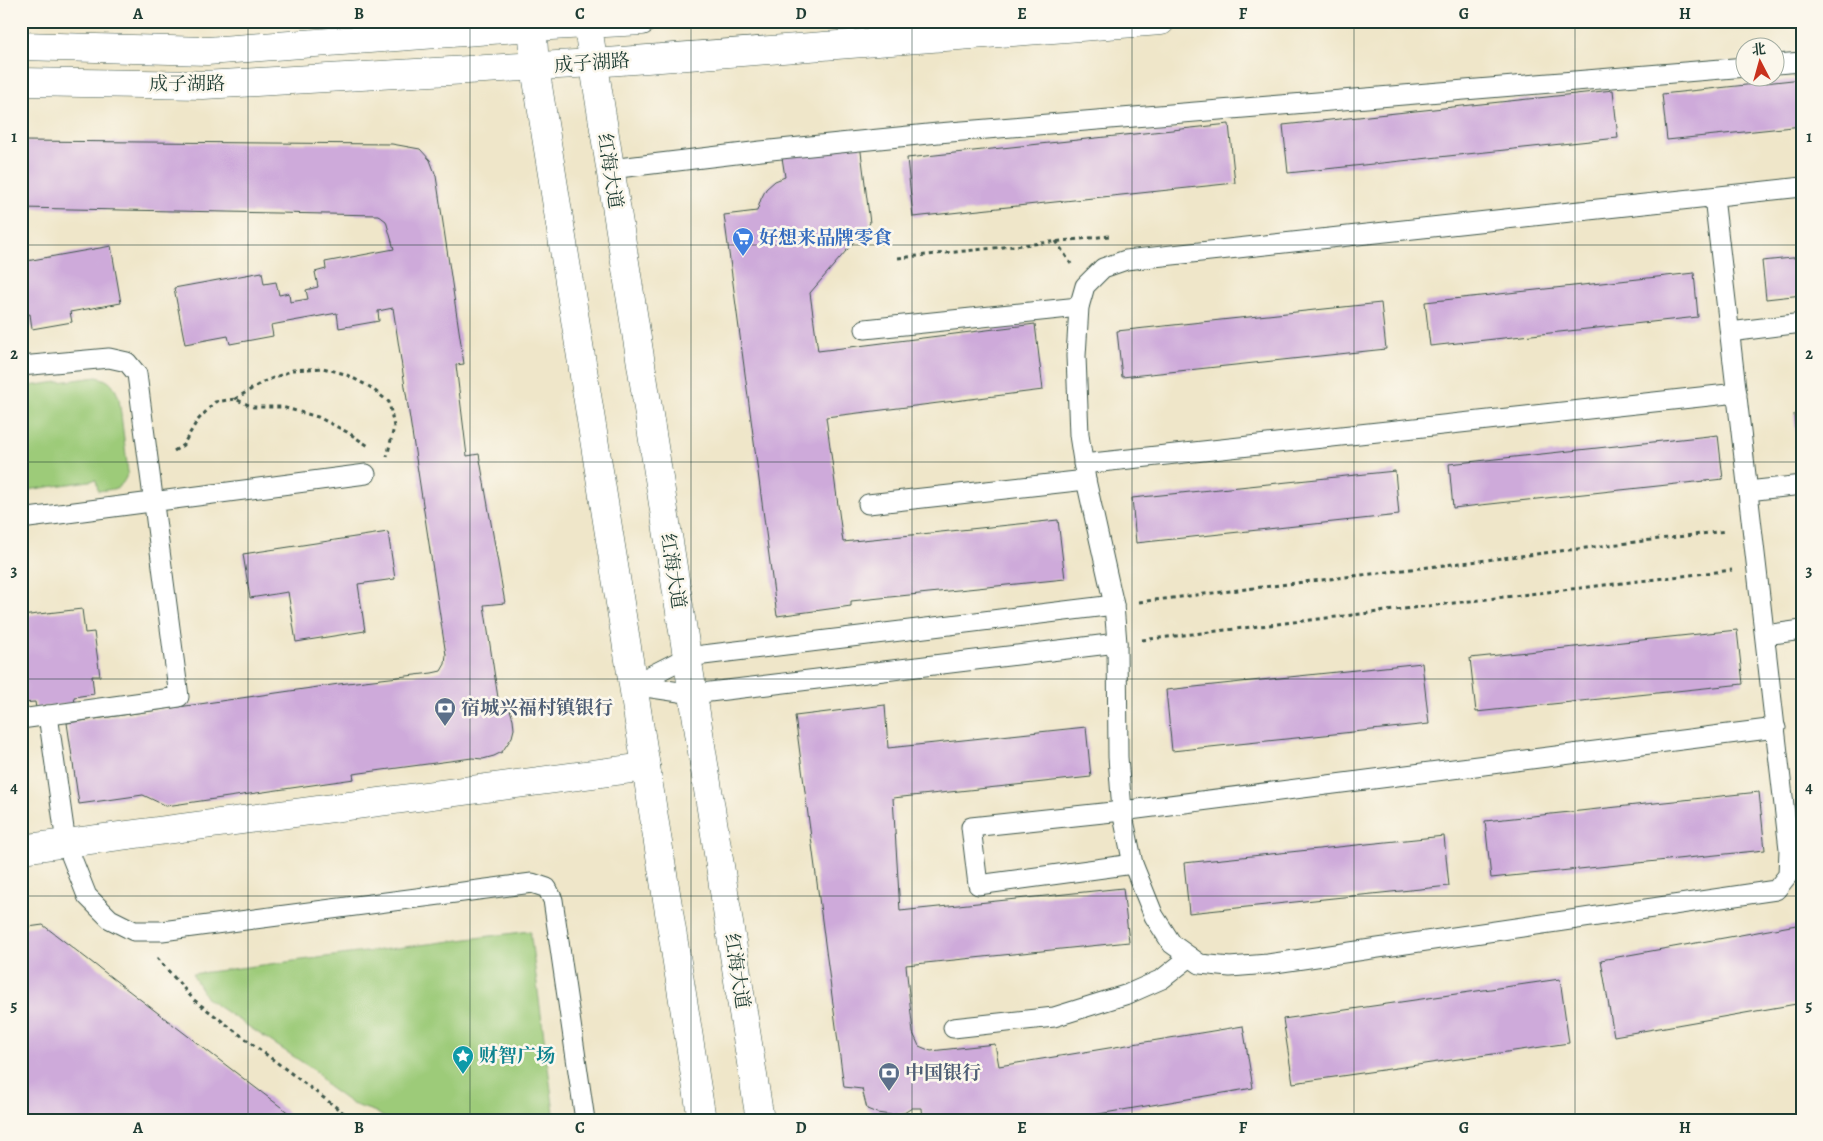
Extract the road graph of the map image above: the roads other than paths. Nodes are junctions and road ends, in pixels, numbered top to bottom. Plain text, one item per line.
1 (642, 21) edge
2 (1161, 21) edge
3 (587, 22) edge
4 (532, 24) edge
5 (21, 46) edge
6 (1802, 62) edge
7 (593, 63) junction
8 (1786, 63) edge
9 (535, 66) junction
10 (1736, 68) edge
11 (21, 82) edge
12 (610, 169) junction
13 (1802, 187) edge
14 (1714, 197) junction
15 (1079, 307) junction
16 (1802, 323) edge
17 (865, 329) dead end
18 (1730, 332) junction
19 (21, 366) edge
20 (1737, 393) junction
21 (1085, 472) junction
22 (366, 474) road end
23 (1802, 485) edge
24 (1748, 491) junction
25 (154, 503) junction
26 (868, 504) dead end
27 (21, 519) edge
28 (1114, 605) junction
29 (1802, 630) edge
30 (1765, 635) junction
31 (1117, 643) junction
32 (687, 657) junction
33 (632, 685) junction
34 (693, 694) junction
35 (48, 715) junction
36 (21, 718) edge
37 (1776, 728) junction
38 (646, 767) junction
39 (1122, 811) junction
40 (66, 843) junction
41 (21, 849) edge
42 (1133, 864) junction
43 (1190, 957) junction
44 (953, 1028) dead end
45 (585, 1120) edge
46 (702, 1120) edge
47 (760, 1120) edge

1 - 3 street, 成子湖路
2 - 7 street, 成子湖路
3 - 4 street, 成子湖路
3 - 7 street, 红海大道
4 - 5 street, 成子湖路
4 - 9 street
6 - 8 lane
7 - 9 street, 成子湖路
7 - 12 street, 红海大道
9 - 11 street, 成子湖路
9 - 33 street
10 - 12 lane
12 - 32 street, 红海大道
13 - 14 lane
14 - 15 lane
14 - 18 lane
15 - 17 lane
15 - 21 lane
16 - 18 lane
18 - 20 lane
19 - 25 lane
20 - 21 lane
20 - 24 lane
21 - 26 lane
21 - 28 lane
22 - 25 lane
23 - 24 lane
24 - 30 lane
25 - 27 lane
25 - 35 lane
28 - 31 lane
28 - 32 lane
29 - 30 lane
30 - 37 lane
31 - 34 lane
31 - 39 lane
32 - 33 lane
32 - 34 street, 红海大道
33 - 34 lane
33 - 38 street
34 - 47 street, 红海大道
35 - 36 lane
35 - 40 lane
37 - 39 lane
37 - 43 lane
38 - 40 street
38 - 46 street
39 - 42 lane
39 - 42 lane
40 - 41 street
40 - 45 lane
42 - 43 lane
43 - 44 lane

